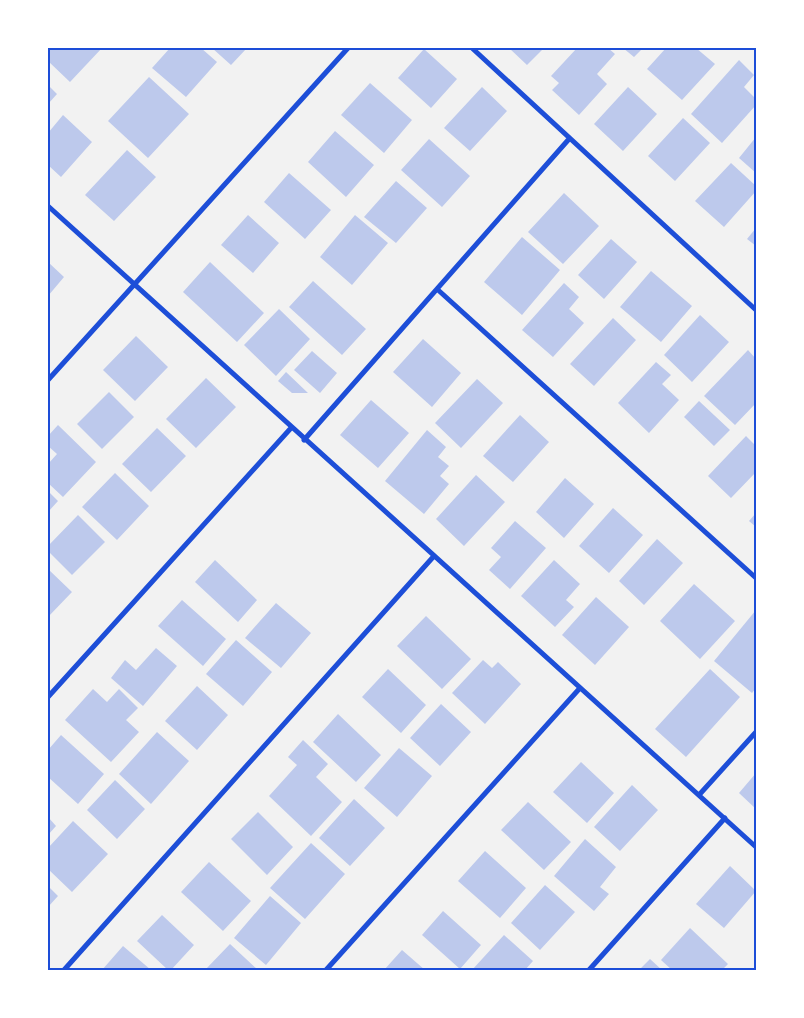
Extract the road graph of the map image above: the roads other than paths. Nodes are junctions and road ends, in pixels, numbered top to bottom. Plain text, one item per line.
1 (348, 48) edge
2 (472, 48) edge
3 (569, 139) junction
4 (48, 206) edge
5 (135, 283) junction
6 (436, 289) junction
7 (756, 310) edge
8 (48, 380) edge
9 (291, 428) junction
10 (304, 440) junction
11 (434, 556) junction
12 (756, 578) edge
13 (580, 688) junction
14 (48, 697) edge
15 (756, 732) edge
16 (699, 795) junction
17 (725, 818) junction
18 (756, 846) edge
19 (64, 970) edge
20 (326, 970) edge
21 (589, 970) edge

1 - 5 street
2 - 3 street
3 - 6 street
3 - 7 street
4 - 5 street
5 - 8 street
5 - 9 street
6 - 10 street
6 - 12 street
9 - 10 street
9 - 14 street
10 - 11 street
11 - 13 street
11 - 19 street
13 - 16 street
13 - 20 street
15 - 16 street
16 - 17 street
17 - 18 street
17 - 21 street

